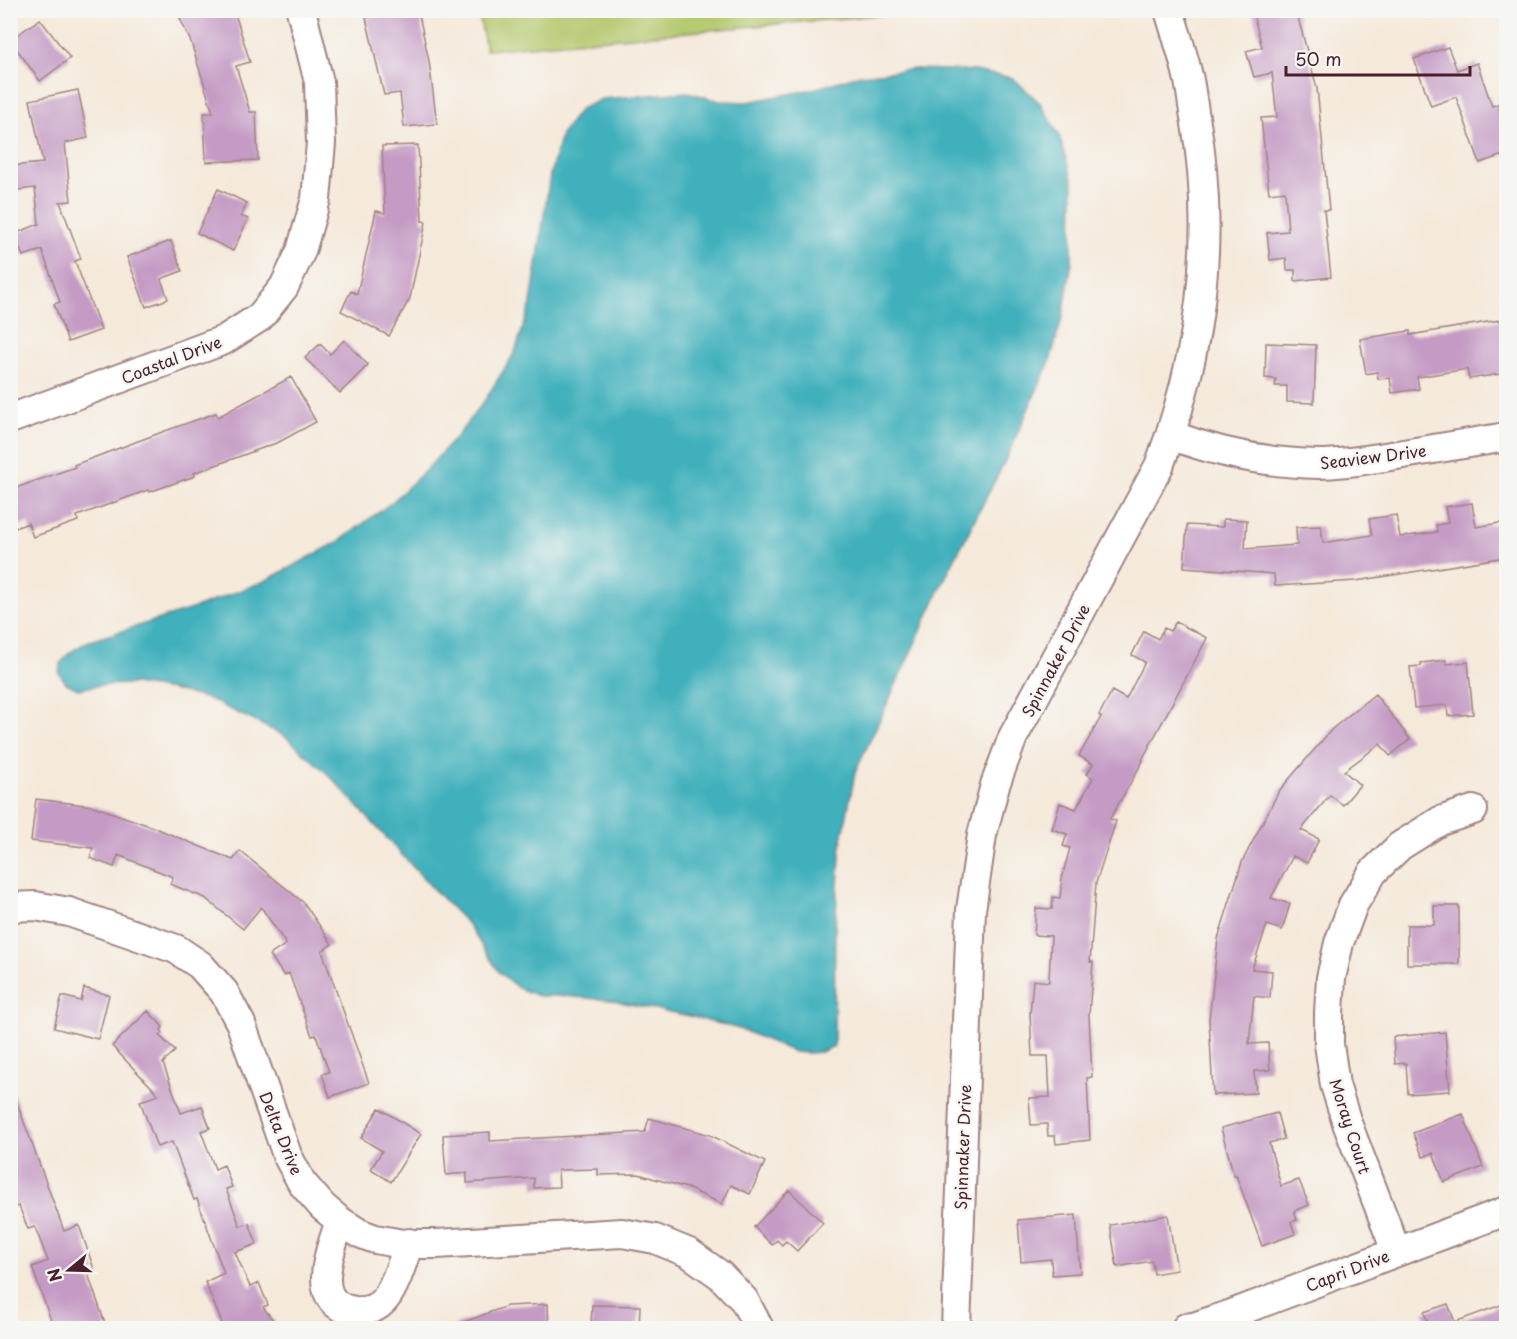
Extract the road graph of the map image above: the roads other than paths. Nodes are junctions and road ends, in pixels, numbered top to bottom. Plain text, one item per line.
1 (300, 10) edge
2 (1169, 10) edge
3 (11, 418) edge
4 (1171, 435) junction
5 (1506, 437) edge
6 (1473, 810) dead end
7 (10, 907) edge
8 (1506, 1210) edge
9 (340, 1221) junction
10 (409, 1244) junction
11 (1396, 1251) junction
12 (759, 1329) edge
13 (956, 1329) edge
14 (1186, 1329) edge

1 - 3 street, Coastal Drive
2 - 4 street, Spinnaker Drive
4 - 5 street, Seaview Drive
4 - 13 street, Spinnaker Drive
6 - 11 street, Moray Court
7 - 9 street, Delta Drive
8 - 11 street, Capri Drive
9 - 10 street, Delta Drive
9 - 10 street
10 - 12 street, Delta Drive
11 - 14 street, Capri Drive

